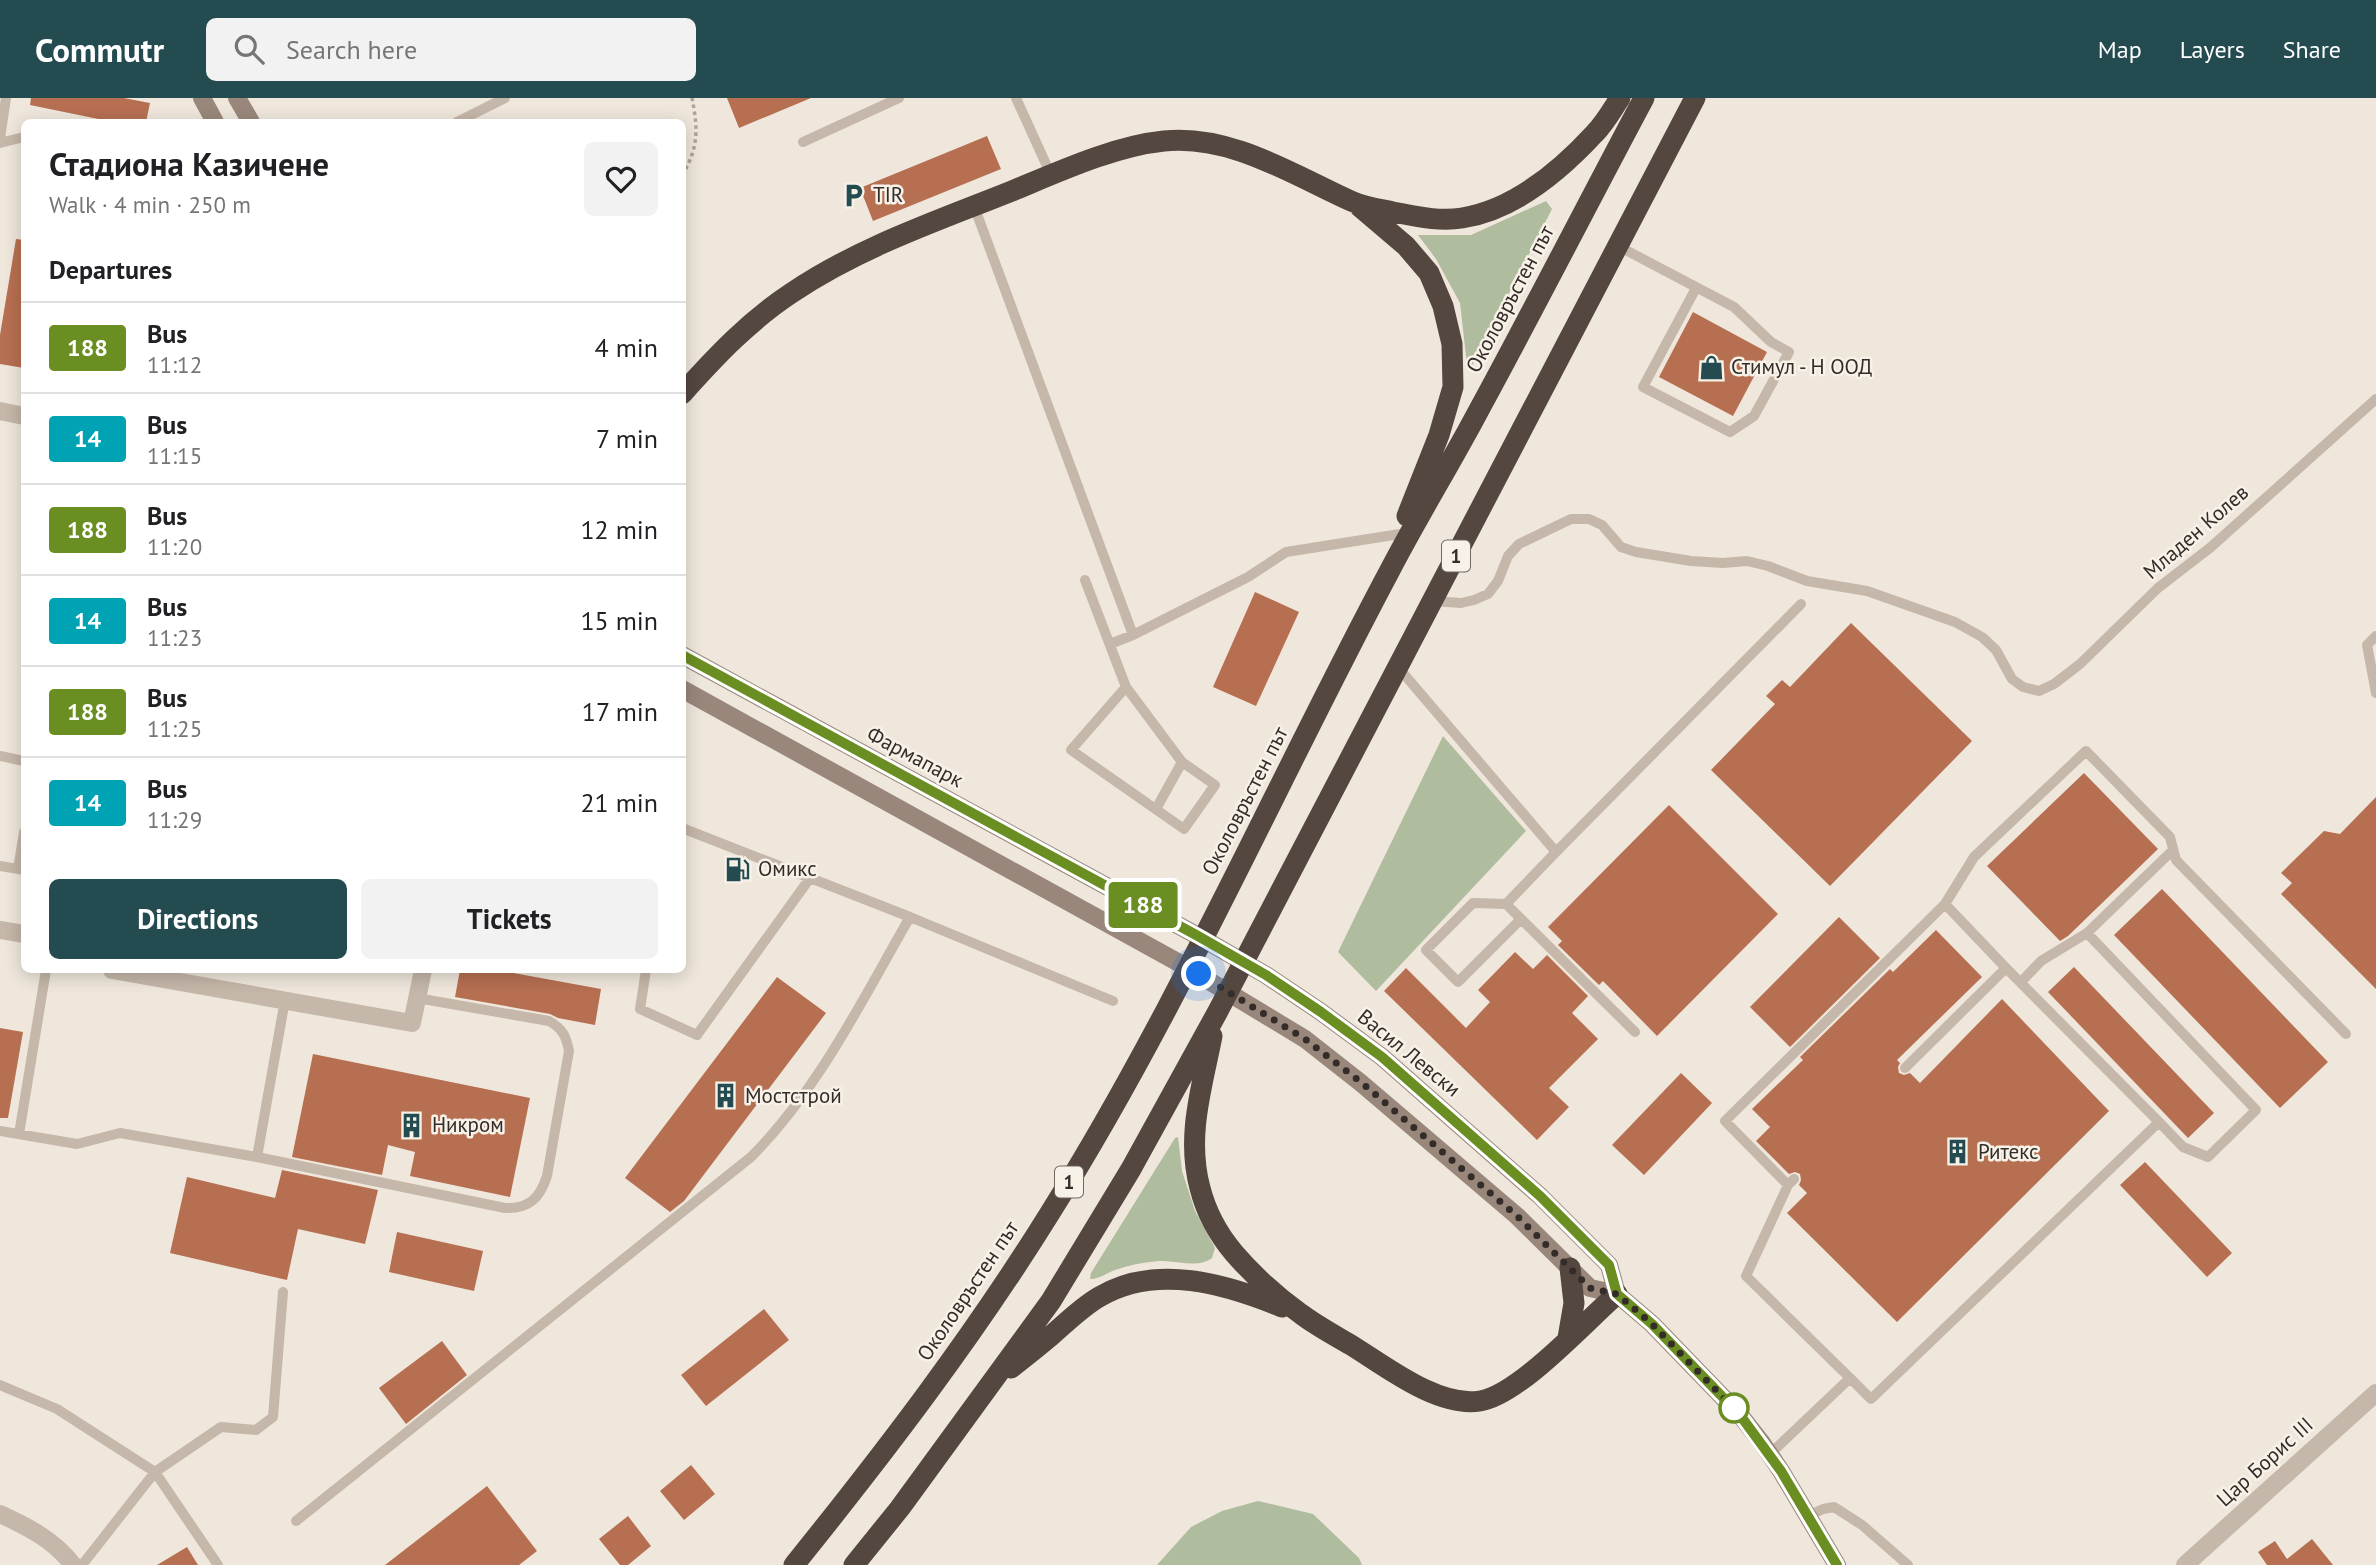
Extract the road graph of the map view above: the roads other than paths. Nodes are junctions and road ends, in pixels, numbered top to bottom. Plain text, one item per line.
1 (6, 98) edge
2 (202, 98) edge
3 (237, 98) edge
4 (505, 98) edge
5 (899, 98) edge
6 (1016, 98) edge
7 (1620, 98) edge
8 (1644, 98) edge
9 (1695, 98) edge
10 (213, 119) edge
11 (249, 119) edge
12 (463, 119) edge
13 (21, 137) edge
14 (0, 140) edge
15 (803, 142) dead end
16 (1051, 175) junction
17 (1354, 203) junction
18 (974, 206) junction
19 (1618, 246) junction
20 (1696, 288) junction
21 (686, 390) edge
22 (2376, 399) edge
23 (0, 411) edge
24 (21, 415) edge
25 (1400, 534) junction
26 (1389, 570) junction
27 (1085, 580) dead end
28 (1432, 601) junction
29 (1801, 604) dead end
30 (1133, 635) junction
31 (2376, 636) edge
32 (1110, 644) junction
33 (686, 657) edge
34 (1397, 666) junction
35 (1126, 687) junction
36 (686, 691) edge
37 (2376, 693) edge
38 (0, 756) edge
39 (21, 760) edge
40 (1182, 762) junction
41 (1156, 809) junction
42 (686, 830) edge
43 (2173, 850) junction
44 (1556, 852) junction
45 (0, 866) edge
46 (21, 870) edge
47 (810, 878) junction
48 (1127, 897) joint
49 (1506, 904) junction
50 (1945, 904) junction
51 (910, 917) junction
52 (1521, 919) junction
53 (0, 930) edge
54 (2087, 933) junction
55 (21, 934) edge
56 (2006, 968) junction
57 (46, 973) edge
58 (129, 973) edge
59 (422, 973) edge
60 (646, 973) edge
61 (2021, 982) junction
62 (417, 998) junction
63 (285, 1000) junction
64 (1113, 1001) dead end
65 (1217, 1013) junction
66 (1635, 1032) dead end
67 (2346, 1034) dead end
68 (1905, 1068) dead end
69 (2159, 1122) junction
70 (0, 1131) edge
71 (19, 1134) junction
72 (257, 1157) junction
73 (1570, 1268) junction
74 (283, 1292) dead end
75 (1617, 1294) junction
76 (1300, 1314) junction
77 (1568, 1338) junction
78 (1850, 1378) junction
79 (994, 1382) junction
80 (0, 1385) edge
81 (2376, 1393) edge
82 (1769, 1454) junction
83 (155, 1472) junction
84 (0, 1514) edge
85 (1808, 1516) junction
86 (296, 1521) dead end
87 (73, 1565) edge
88 (82, 1565) edge
89 (218, 1565) edge
90 (794, 1565) edge
91 (854, 1565) edge
92 (1837, 1565) edge
93 (1908, 1565) edge
94 (2185, 1565) edge

1 - 14 lane
2 - 10 street
3 - 11 street
4 - 12 lane
5 - 15 lane
6 - 16 lane
7 - 17 highway
8 - 26 highway, Околовръстен път / 1
9 - 19 highway, 1
13 - 14 lane
16 - 17 highway
16 - 18 highway
17 - 25 highway
18 - 21 highway
18 - 30 lane
19 - 20 lane
19 - 28 highway, 1
20 - 20 lane
22 - 28 lane, Младен Колев
23 - 24 street
25 - 26 highway
25 - 30 lane
26 - 90 highway, Околовръстен път / 1
27 - 32 lane
28 - 34 highway, 1
29 - 44 lane
30 - 32 lane
31 - 37 lane
32 - 35 lane
33 - 48 street, Фармапарк
34 - 44 lane
34 - 65 highway, 1
35 - 40 lane
35 - 41 lane
36 - 73 street, Васил Левски
38 - 39 lane
40 - 41 lane
40 - 41 lane
42 - 47 lane
43 - 50 lane
43 - 54 lane
43 - 67 lane
44 - 49 lane
45 - 46 lane
47 - 51 lane
47 - 60 lane
48 - 75 street, Васил Левски
49 - 52 lane
49 - 52 lane
50 - 56 lane
50 - 78 lane
51 - 64 lane
51 - 86 lane
52 - 66 lane
53 - 55 street
54 - 61 lane
54 - 69 lane
56 - 61 lane
56 - 68 lane
57 - 71 lane
58 - 63 street
59 - 62 street
61 - 69 lane
62 - 63 street
62 - 72 lane
63 - 72 lane
65 - 76 highway
65 - 79 highway, 1
69 - 78 lane
70 - 71 lane
71 - 72 lane
73 - 75 street, Васил Левски
73 - 77 highway
74 - 83 lane
75 - 77 highway
75 - 82 street, Васил Левски
76 - 77 highway
76 - 79 highway
78 - 82 lane
79 - 91 highway, 1
80 - 83 lane
81 - 94 street, Цар Борис III
82 - 85 street, Васил Левски
83 - 88 lane
83 - 89 lane
84 - 87 street
85 - 92 street, Васил Левски
85 - 93 lane

